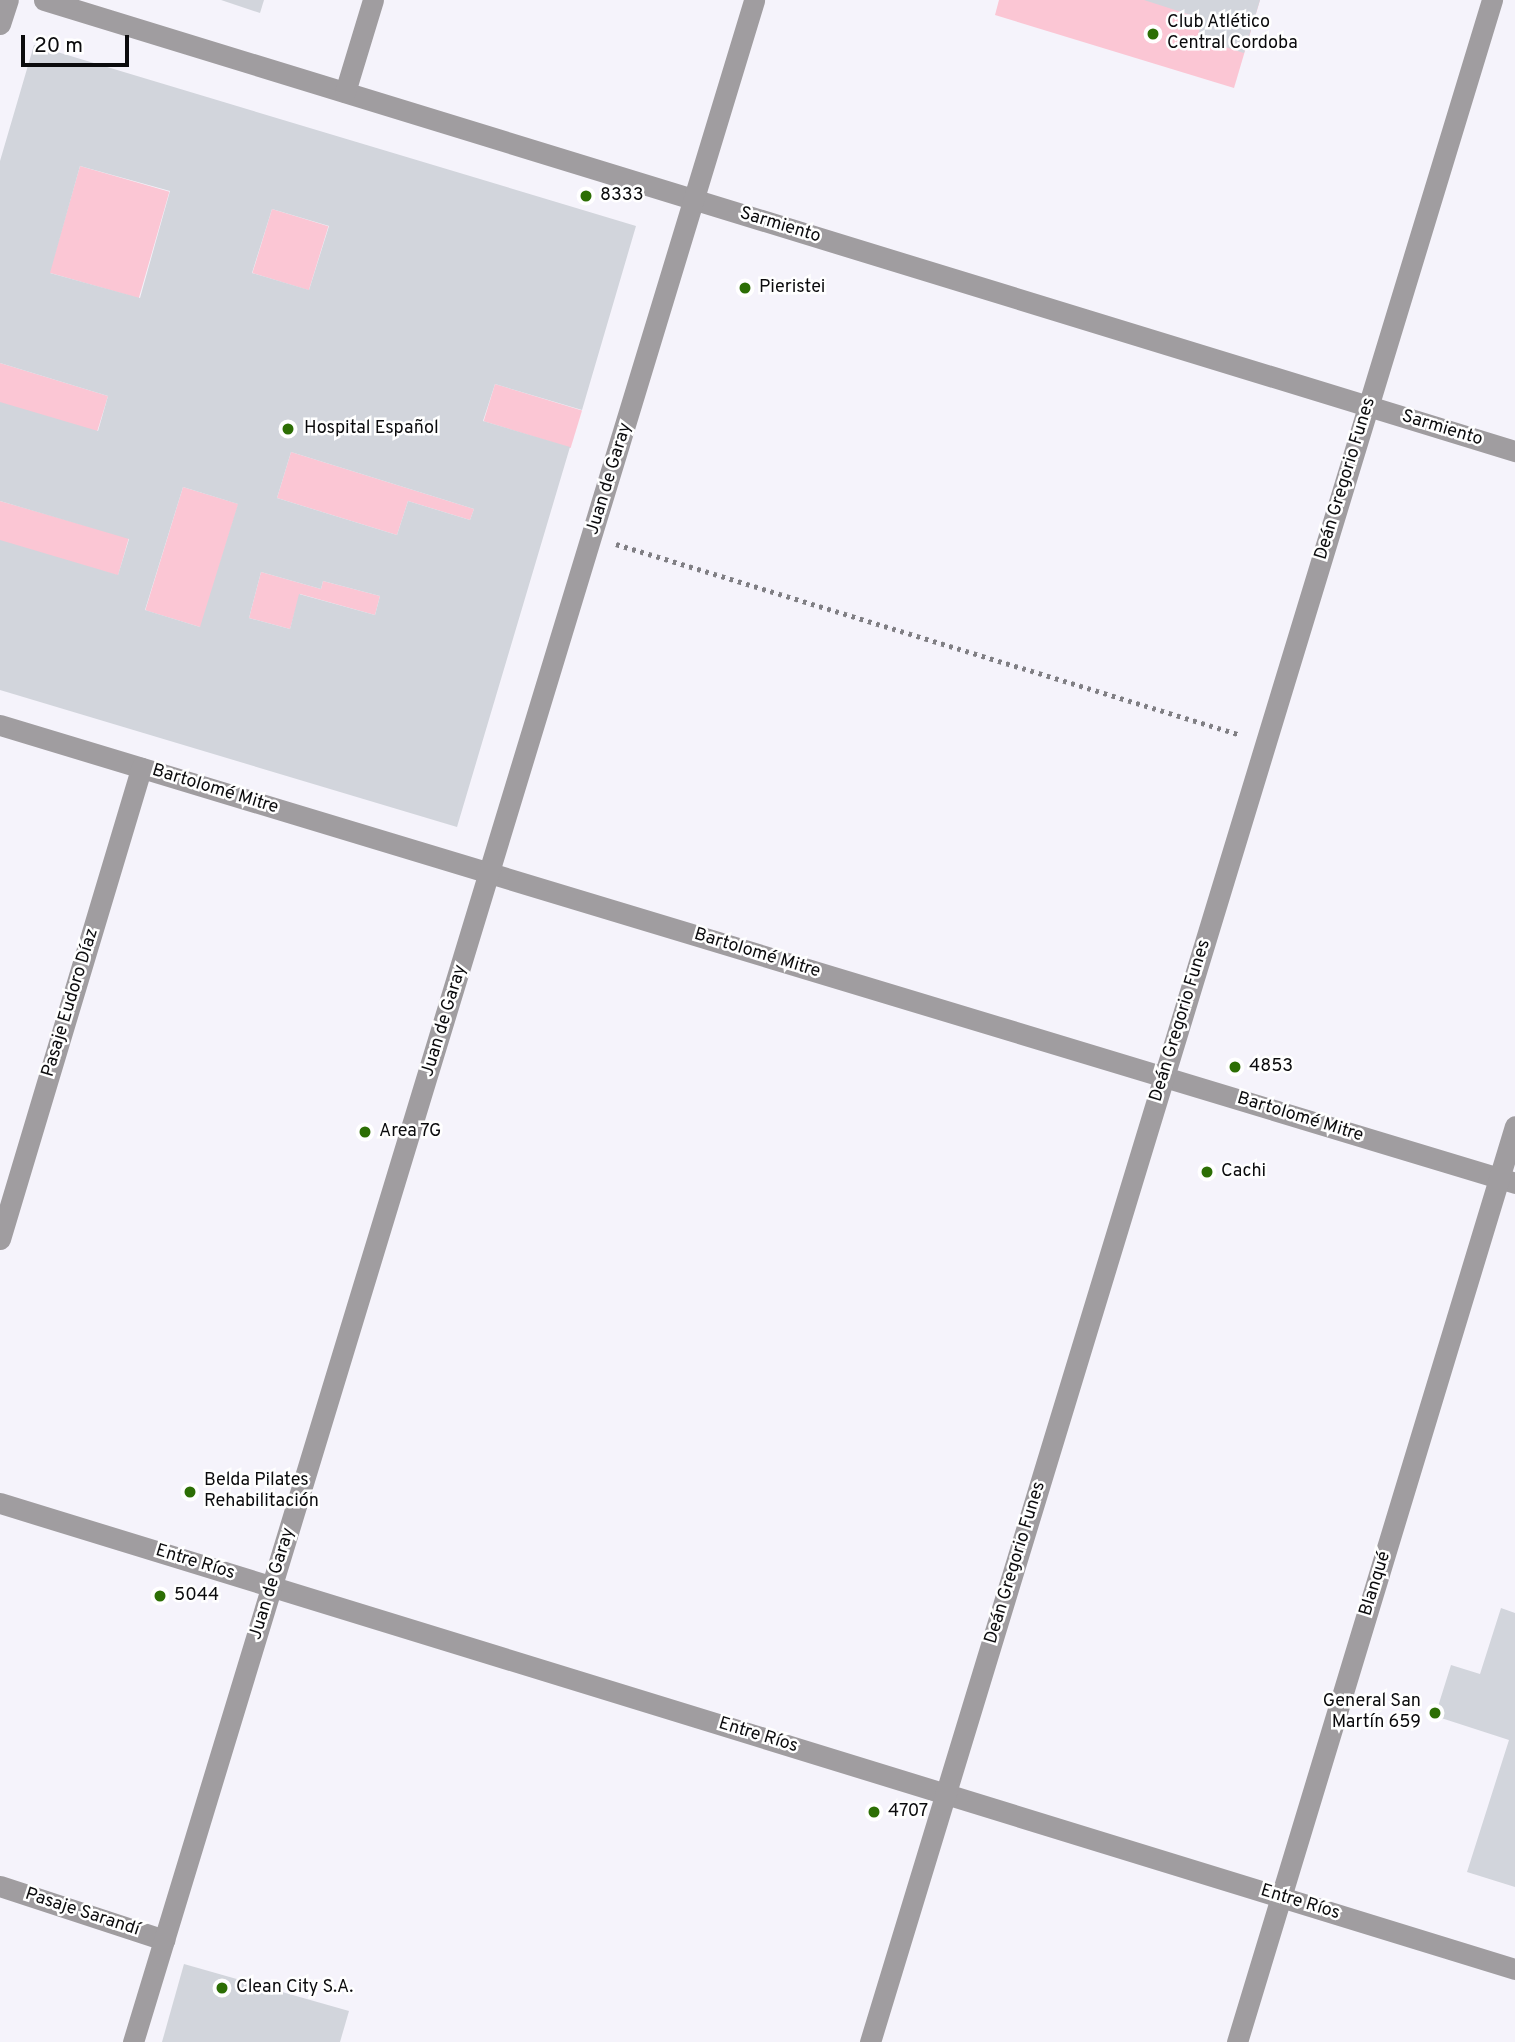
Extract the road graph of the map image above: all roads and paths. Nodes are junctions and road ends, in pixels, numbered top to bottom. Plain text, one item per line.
1 (8, 0) edge
2 (44, 0) edge
3 (373, 0) edge
4 (754, 0) edge
5 (1492, 0) edge
6 (0, 24) edge
7 (345, 92) junction
8 (694, 200) junction
9 (1368, 406) junction
10 (1515, 451) edge
11 (592, 537) junction
12 (0, 725) edge
13 (1266, 743) junction
14 (141, 768) junction
15 (490, 873) junction
16 (1164, 1077) junction
17 (1515, 1126) edge
18 (1507, 1181) edge
19 (0, 1239) edge
20 (0, 1503) edge
21 (272, 1587) junction
22 (946, 1794) junction
23 (0, 1886) edge
24 (1281, 1897) junction
25 (164, 1940) junction
26 (1515, 1969) edge
27 (133, 2042) edge
28 (870, 2042) edge
29 (1237, 2042) edge

1 - 6 street
2 - 7 street, Sarmiento
3 - 7 street
4 - 8 street, Juan de Garay
5 - 9 street, Deán Gregorio Funes
7 - 8 street, Sarmiento
8 - 9 street, Sarmiento
8 - 11 street, Juan de Garay
9 - 10 street, Sarmiento
9 - 13 street, Deán Gregorio Funes
11 - 13 path
11 - 15 street, Juan de Garay
12 - 14 street, Bartolomé Mitre
13 - 16 street, Deán Gregorio Funes
14 - 15 street, Bartolomé Mitre
14 - 19 street, Pasaje Eudoro Díaz
15 - 16 street, Bartolomé Mitre
15 - 21 street, Juan de Garay
16 - 18 street, Bartolomé Mitre
16 - 22 street, Deán Gregorio Funes
17 - 18 street, Blanqué
18 - 24 street, Blanqué
20 - 21 street, Entre Ríos
21 - 22 street, Entre Ríos
21 - 25 street, Juan de Garay
22 - 24 street, Entre Ríos
22 - 28 street, Deán Gregorio Funes
23 - 25 street, Pasaje Sarandí
24 - 26 street, Entre Ríos
24 - 29 street, Blanqué
25 - 27 street, Juan de Garay

